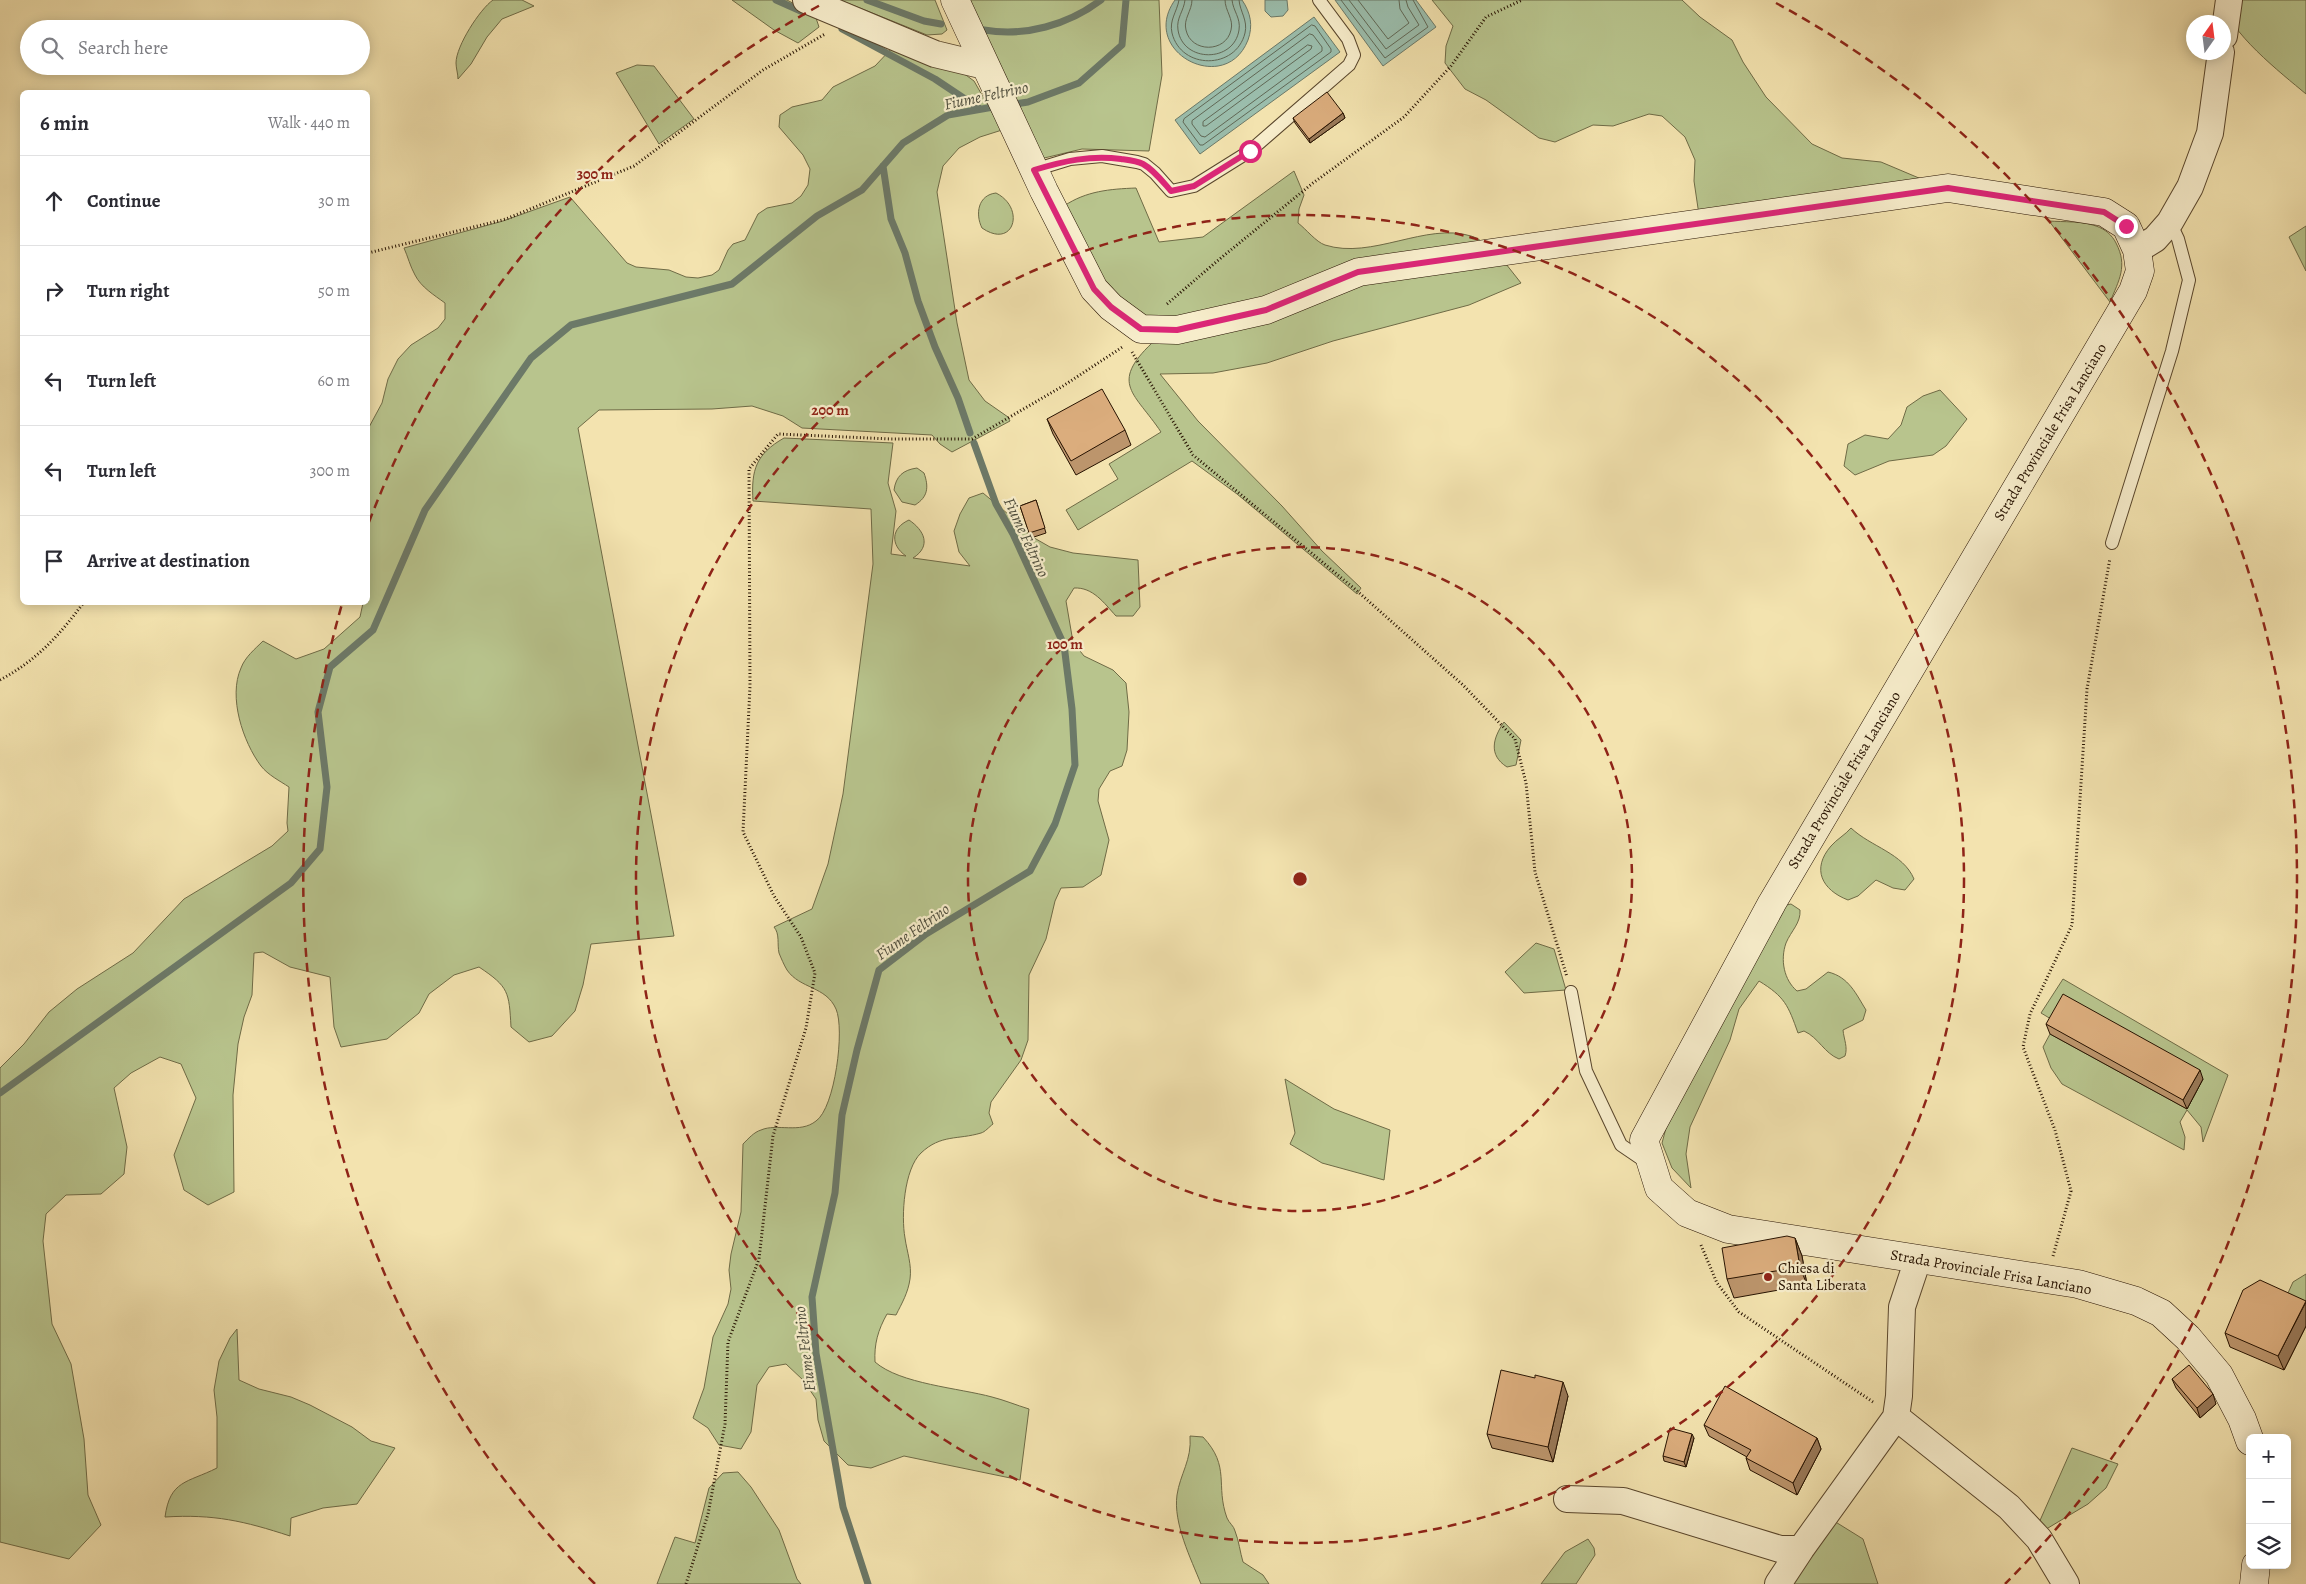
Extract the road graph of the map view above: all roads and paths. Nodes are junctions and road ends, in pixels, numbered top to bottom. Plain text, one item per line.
1 (806, 0) edge
2 (955, 0) edge
3 (1319, 0) edge
4 (1522, 0) edge
5 (2229, 0) edge
6 (2227, 15) edge
7 (851, 19) junction
8 (2220, 60) edge
9 (985, 66) junction
10 (1034, 170) junction
11 (2170, 222) junction
12 (2137, 250) junction
13 (370, 253) edge
14 (1141, 329) junction
15 (2112, 543) joint
16 (82, 605) edge
17 (0, 680) edge
18 (1572, 992) joint
19 (1652, 1166) junction
20 (1688, 1212) junction
21 (1918, 1259) junction
22 (2047, 1279) junction
23 (1896, 1417) junction
24 (2247, 1434) edge
25 (1568, 1499) dead end
26 (1801, 1549) junction
27 (2256, 1569) edge
28 (686, 1584) edge
29 (1778, 1584) edge
30 (2066, 1584) edge
31 (2254, 1584) edge

1 - 7 street
2 - 9 street
3 - 10 lane
4 - 14 path
5 - 6 street
7 - 9 street
7 - 13 path
8 - 11 street
9 - 10 street
10 - 14 street
11 - 12 street
11 - 15 lane
12 - 14 street, Strada Provinciale Frisa Lanciano
12 - 19 street, Strada Provinciale Frisa Lanciano
15 - 22 path
16 - 17 path
18 - 19 lane
18 - 28 path
19 - 20 street, Strada Provinciale Frisa Lanciano
20 - 21 street, Strada Provinciale Frisa Lanciano
20 - 23 path
21 - 22 street, Strada Provinciale Frisa Lanciano
21 - 23 street
22 - 24 street, Strada Provinciale Frisa Lanciano
23 - 26 street
23 - 30 street
25 - 26 street
26 - 29 street
27 - 31 street

